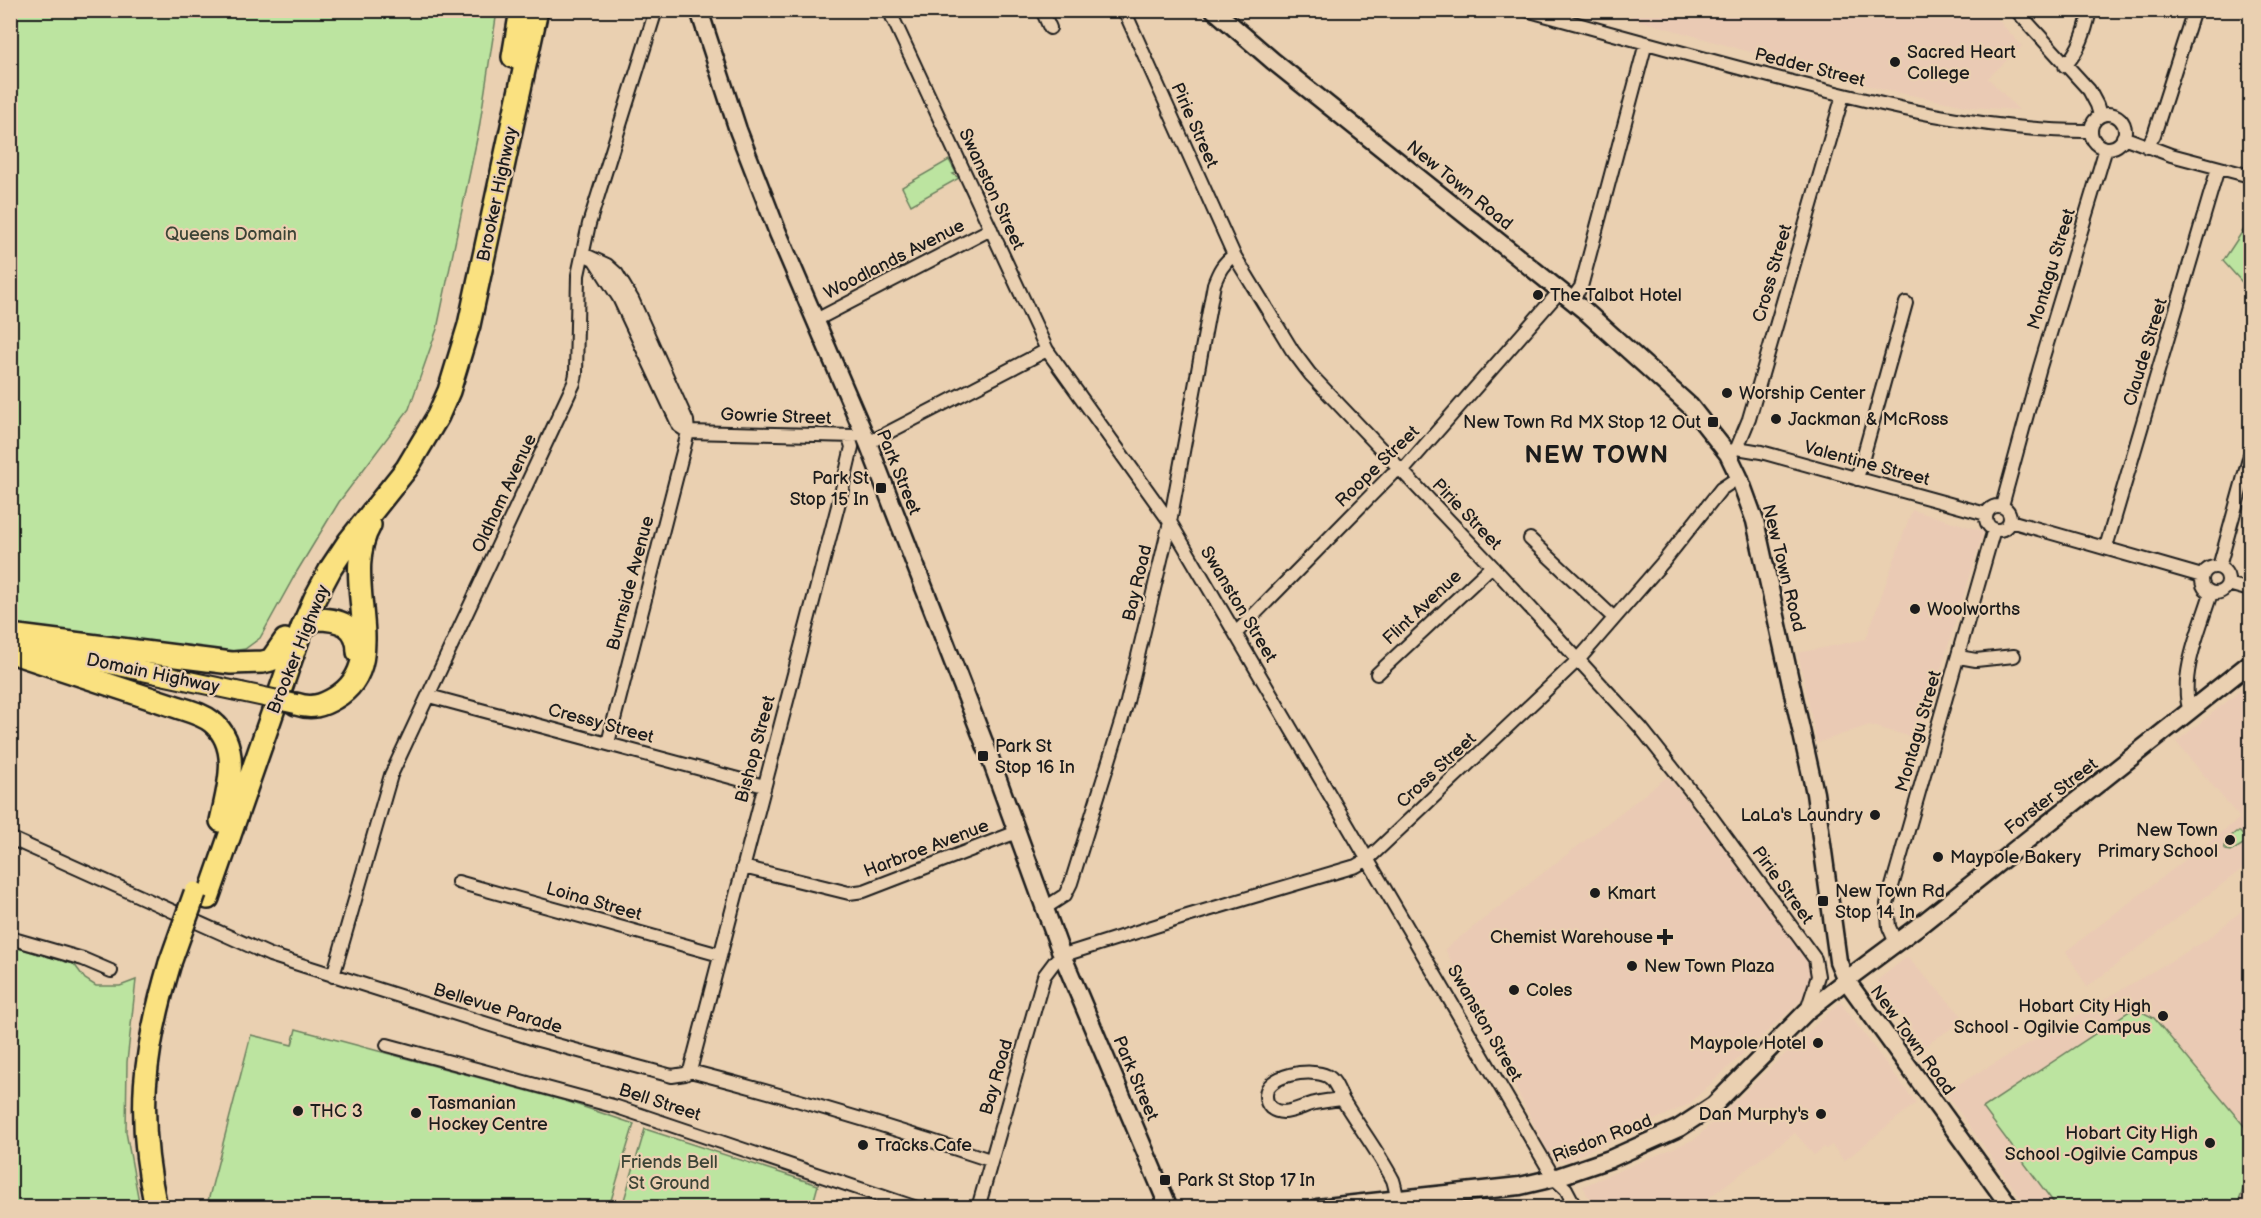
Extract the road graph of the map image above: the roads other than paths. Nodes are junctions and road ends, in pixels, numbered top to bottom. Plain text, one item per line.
1 (521, 10) edge
2 (537, 10) edge
3 (656, 10) edge
4 (699, 10) edge
5 (889, 10) edge
6 (1042, 10) edge
7 (1124, 10) edge
8 (1214, 10) edge
9 (1526, 10) edge
10 (2016, 10) edge
11 (2090, 10) edge
12 (2194, 10) edge
13 (1050, 28) dead end
14 (1646, 43) junction
15 (2065, 66) junction
16 (1843, 95) junction
17 (2100, 115) junction
18 (2091, 131) junction
19 (2123, 137) junction
20 (2106, 147) junction
21 (2147, 147) junction
22 (2218, 168) junction
23 (2250, 176) edge
24 (991, 229) junction
25 (1234, 255) junction
26 (589, 256) junction
27 (1565, 296) junction
28 (1906, 303) dead end
29 (814, 321) junction
30 (1047, 350) junction
31 (688, 432) junction
32 (860, 438) junction
33 (1732, 451) junction
34 (2250, 455) edge
35 (1401, 471) junction
36 (1739, 477) junction
37 (1857, 479) junction
38 (395, 484) junction
39 (2002, 506) junction
40 (1986, 514) junction
41 (2010, 521) junction
42 (1170, 522) junction
43 (1994, 530) junction
44 (1530, 539) dead end
45 (2106, 547) junction
46 (1492, 566) junction
47 (2219, 567) junction
48 (2202, 576) junction
49 (2228, 584) junction
50 (2250, 590) edge
51 (2211, 592) junction
52 (1614, 618) junction
53 (1236, 633) junction
54 (293, 634) junction
55 (10, 635) edge
56 (10, 643) edge
57 (10, 652) edge
58 (2014, 656) dead end
59 (1959, 657) junction
60 (1579, 659) junction
61 (2250, 663) edge
62 (1377, 674) dead end
63 (429, 696) junction
64 (296, 704) junction
65 (2190, 711) junction
66 (608, 743) junction
67 (764, 786) junction
68 (221, 821) junction
69 (1017, 832) junction
70 (10, 838) edge
71 (1368, 859) junction
72 (742, 867) junction
73 (458, 882) dead end
74 (201, 896) junction
75 (1046, 908) junction
76 (10, 938) edge
77 (1896, 943) junction
78 (720, 955) junction
79 (1063, 957) junction
80 (177, 966) junction
81 (111, 971) dead end
82 (333, 976) junction
83 (1846, 980) junction
84 (1807, 1011) junction
85 (387, 1045) dead end
86 (690, 1071) junction
87 (1342, 1099) junction
88 (990, 1160) junction
89 (1554, 1178) junction
90 (1397, 1198) junction
91 (2009, 1207) edge
92 (156, 1208) edge
93 (171, 1208) edge
94 (917, 1208) edge
95 (978, 1208) edge
96 (1169, 1208) edge
97 (1317, 1208) edge
98 (1576, 1208) edge

1 - 54 highway, Brooker Highway
2 - 38 highway, Brooker Highway
3 - 26 street, Oldham Avenue
4 - 29 street, Park Street
5 - 24 street, Swanston Street
6 - 13 street
7 - 25 street, Pirie Street
8 - 27 street, New Town Road
9 - 14 street, Pedder Street
10 - 15 street
11 - 15 street
12 - 21 street
14 - 16 street, Pedder Street
14 - 27 street, Roope Street
15 - 17 street
16 - 18 street, Pedder Street
16 - 33 street, Cross Street
17 - 18 street
17 - 19 street
18 - 20 street
19 - 20 street
19 - 21 street
20 - 39 street, Montagu Street
21 - 22 street
22 - 23 street
22 - 45 street, Claude Street
24 - 29 street, Woodlands Avenue
24 - 30 street, Swanston Street
25 - 35 street, Pirie Street
25 - 42 street, Bay Road
26 - 31 street
26 - 63 street, Oldham Avenue
27 - 33 street, New Town Road
27 - 35 street, Roope Street
28 - 37 street
29 - 32 street, Park Street
30 - 32 street
30 - 42 street, Swanston Street
31 - 32 street, Gowrie Street
31 - 66 street, Burnside Avenue
32 - 67 street, Bishop Street
32 - 69 street, Park Street
33 - 36 street, New Town Road
33 - 37 street, Valentine Street
34 - 47 street
35 - 46 street, Pirie Street
35 - 53 street, Roope Street
36 - 52 street, Cross Street
36 - 83 street, New Town Road
37 - 40 street, Valentine Street
38 - 54 highway, Brooker Highway
38 - 64 highway
39 - 40 street
39 - 41 street
40 - 43 street
41 - 43 street
41 - 45 street
42 - 53 street, Swanston Street
42 - 75 street, Bay Road
43 - 59 street, Montagu Street
44 - 52 street
45 - 48 street
46 - 60 street, Pirie Street
46 - 62 street, Flint Avenue
47 - 48 street
47 - 49 street
48 - 51 street
49 - 50 street
49 - 51 street
51 - 65 street
52 - 60 street, Cross Street
53 - 71 street, Swanston Street
54 - 55 highway
54 - 64 highway
54 - 68 highway, Brooker Highway
54 - 74 highway, Brooker Highway
56 - 64 main road, Domain Highway, bridge
57 - 68 highway
58 - 59 street
59 - 77 street, Montagu Street
60 - 71 street, Cross Street
60 - 84 street, Pirie Street
61 - 65 street, Forster Street
63 - 66 street, Cressy Street
63 - 82 street, Oldham Avenue
65 - 77 street, Forster Street
66 - 67 street, Cressy Street
67 - 72 street, Bishop Street
68 - 74 highway, Brooker Highway
69 - 72 street, Harbroe Avenue
69 - 75 street, Park Street
70 - 82 street, Bellevue Parade
71 - 79 street, Cross Street
71 - 89 street, Swanston Street
72 - 78 street, Bishop Street
73 - 78 street, Loina Street
74 - 80 highway, Brooker Highway
75 - 79 street, Park Street
76 - 81 street
77 - 83 street, Forster Street
78 - 86 street, Bishop Street
79 - 88 street, Bay Road
79 - 96 street, Park Street
80 - 92 highway
80 - 93 highway, Brooker Highway
82 - 86 street, Bellevue Parade
83 - 84 street, Risdon Road
83 - 91 street, New Town Road
84 - 89 street, Risdon Road
85 - 94 street, Bell Street
86 - 88 street, Bellevue Parade
87 - 87 street
87 - 90 street
88 - 95 street, Bay Road
89 - 90 street, Risdon Road
89 - 98 street, Swanston Street
90 - 97 street, Risdon Road

